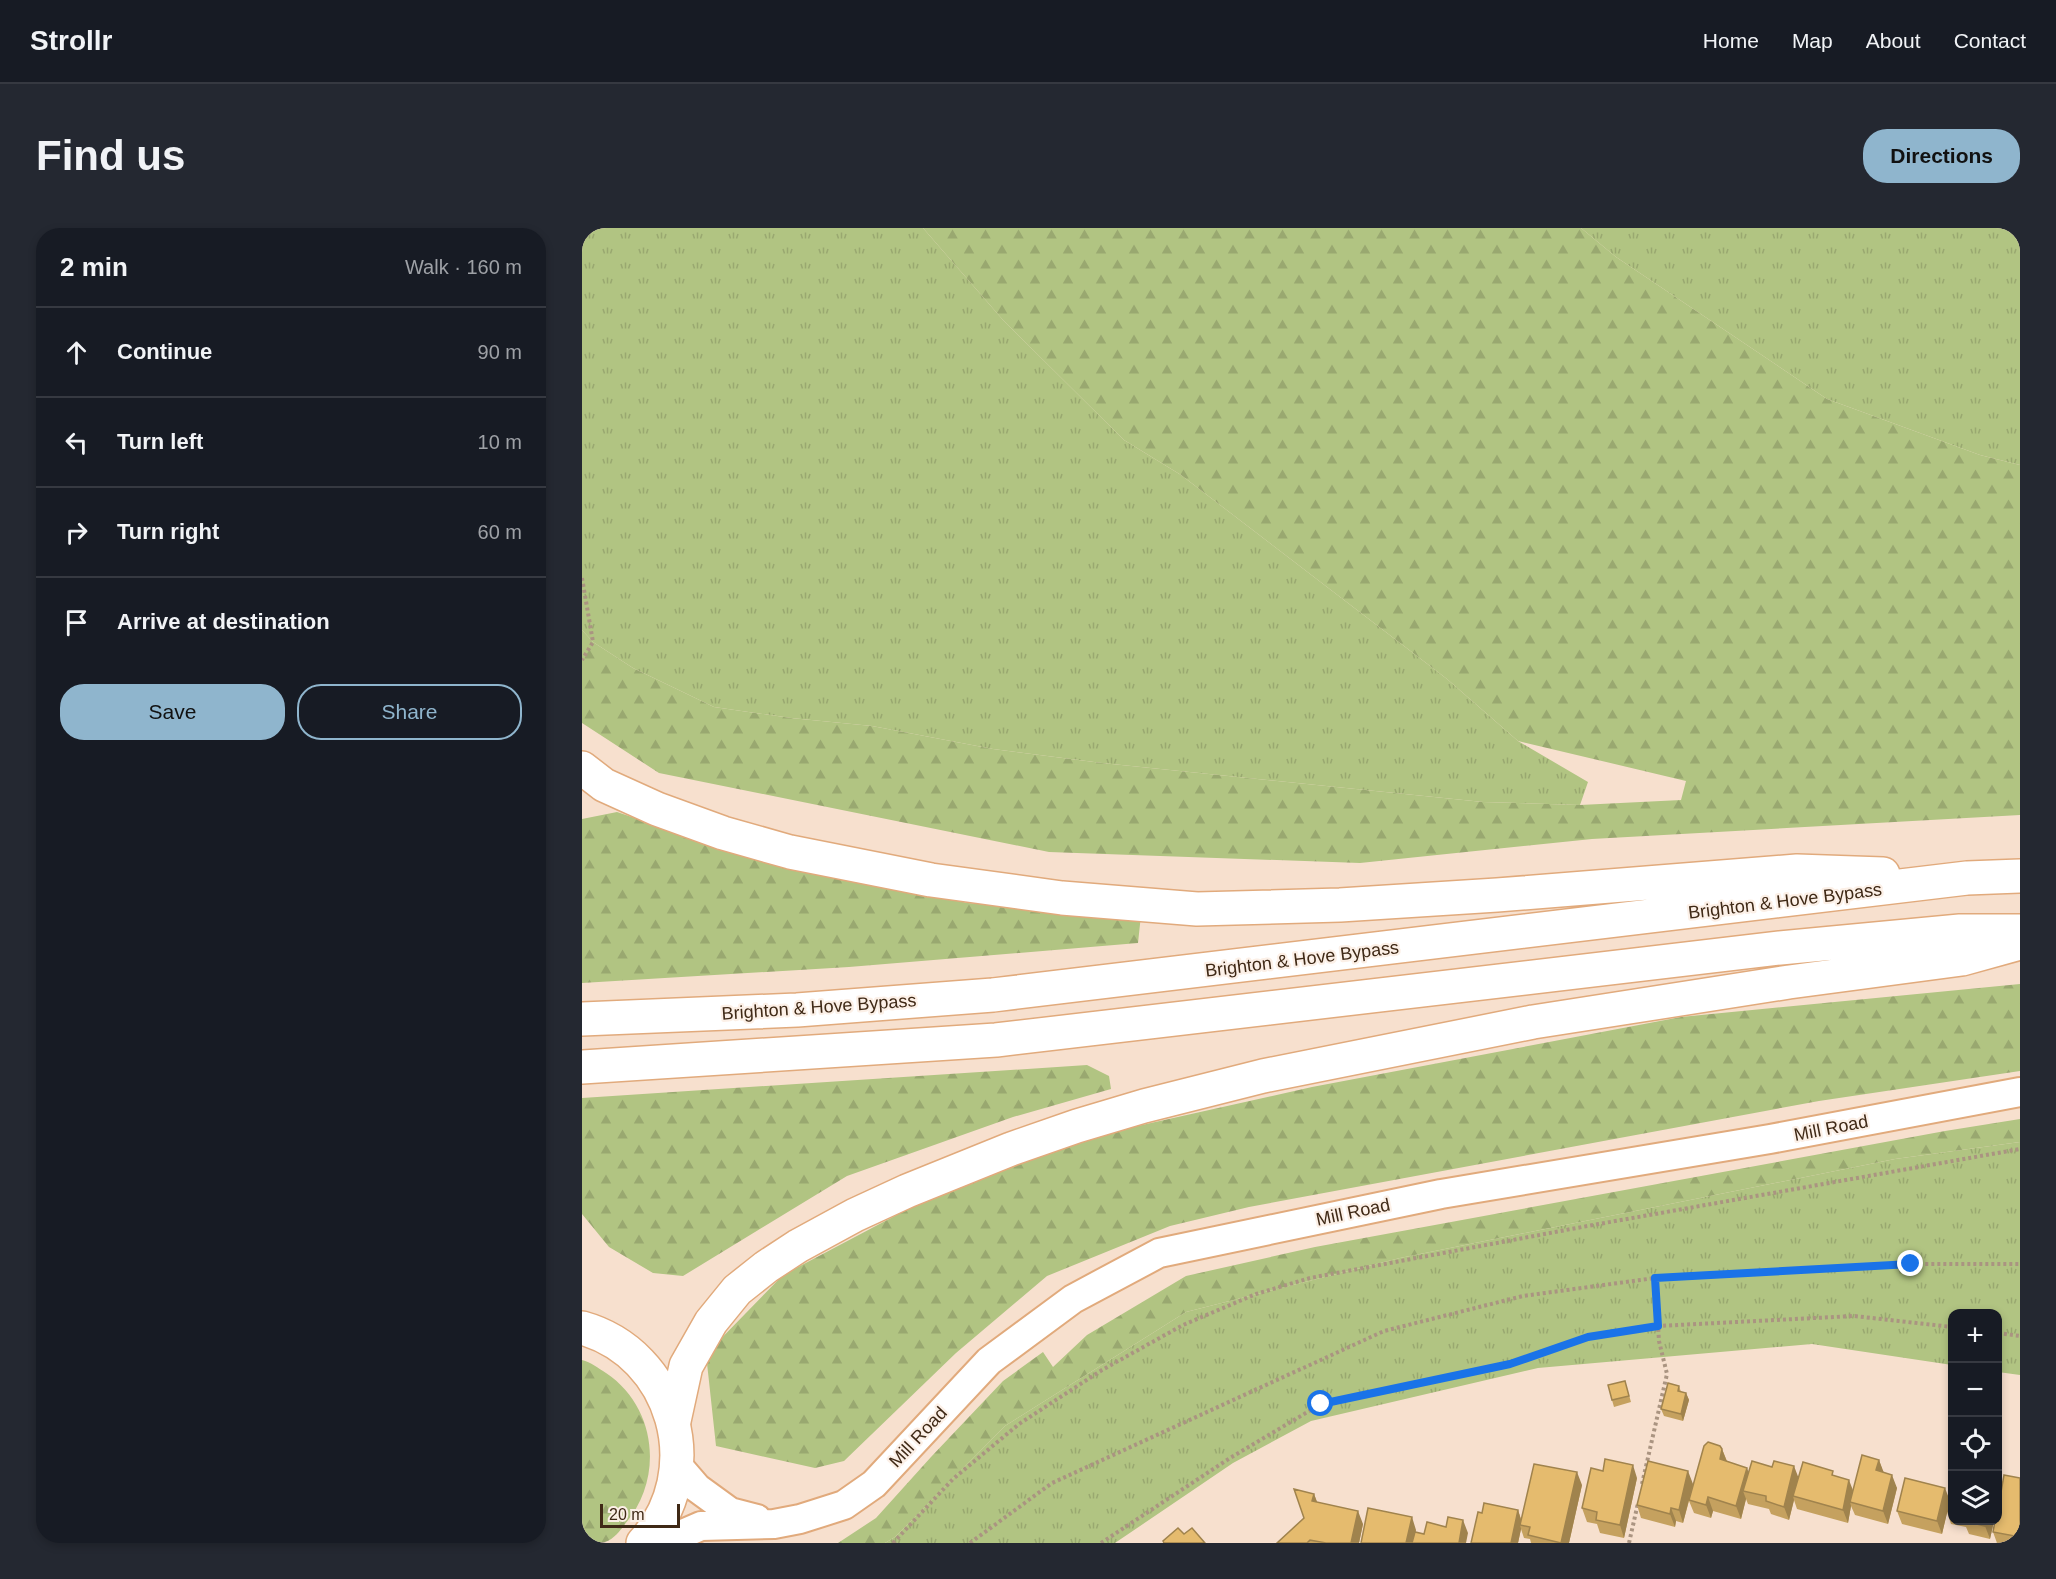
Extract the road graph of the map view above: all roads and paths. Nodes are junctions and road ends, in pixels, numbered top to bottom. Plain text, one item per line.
1 (582, 578) edge
2 (582, 660) edge
3 (582, 768) edge
4 (2020, 876) edge
5 (1967, 879) junction
6 (2020, 931) edge
7 (2020, 943) edge
8 (582, 1019) edge
9 (582, 1067) edge
10 (2020, 1092) edge
11 (2020, 1149) edge
12 (2020, 1264) edge
13 (1655, 1278) junction
14 (1658, 1326) junction
15 (1948, 1327) edge
16 (582, 1328) edge
17 (2002, 1333) edge
18 (2020, 1335) edge
19 (674, 1421) junction
20 (678, 1466) junction
21 (1641, 1486) edge
22 (1639, 1498) edge
23 (774, 1524) junction
24 (643, 1543) edge
25 (662, 1543) edge
26 (893, 1543) edge
27 (970, 1543) edge
28 (1101, 1543) edge
29 (1629, 1543) edge

1 - 2 path
3 - 5 main road
4 - 5 main road, Brighton & Hove Bypass
5 - 8 main road, Brighton & Hove Bypass
6 - 9 main road
7 - 19 main road
10 - 23 street, Mill Road
11 - 26 path
12 - 13 path
13 - 14 path
13 - 27 path
14 - 15 path
14 - 21 path
14 - 28 path
16 - 19 main road
17 - 18 path
19 - 20 main road
20 - 23 street, Mill Road
20 - 24 main road
22 - 29 path
23 - 25 street, Mill Road

